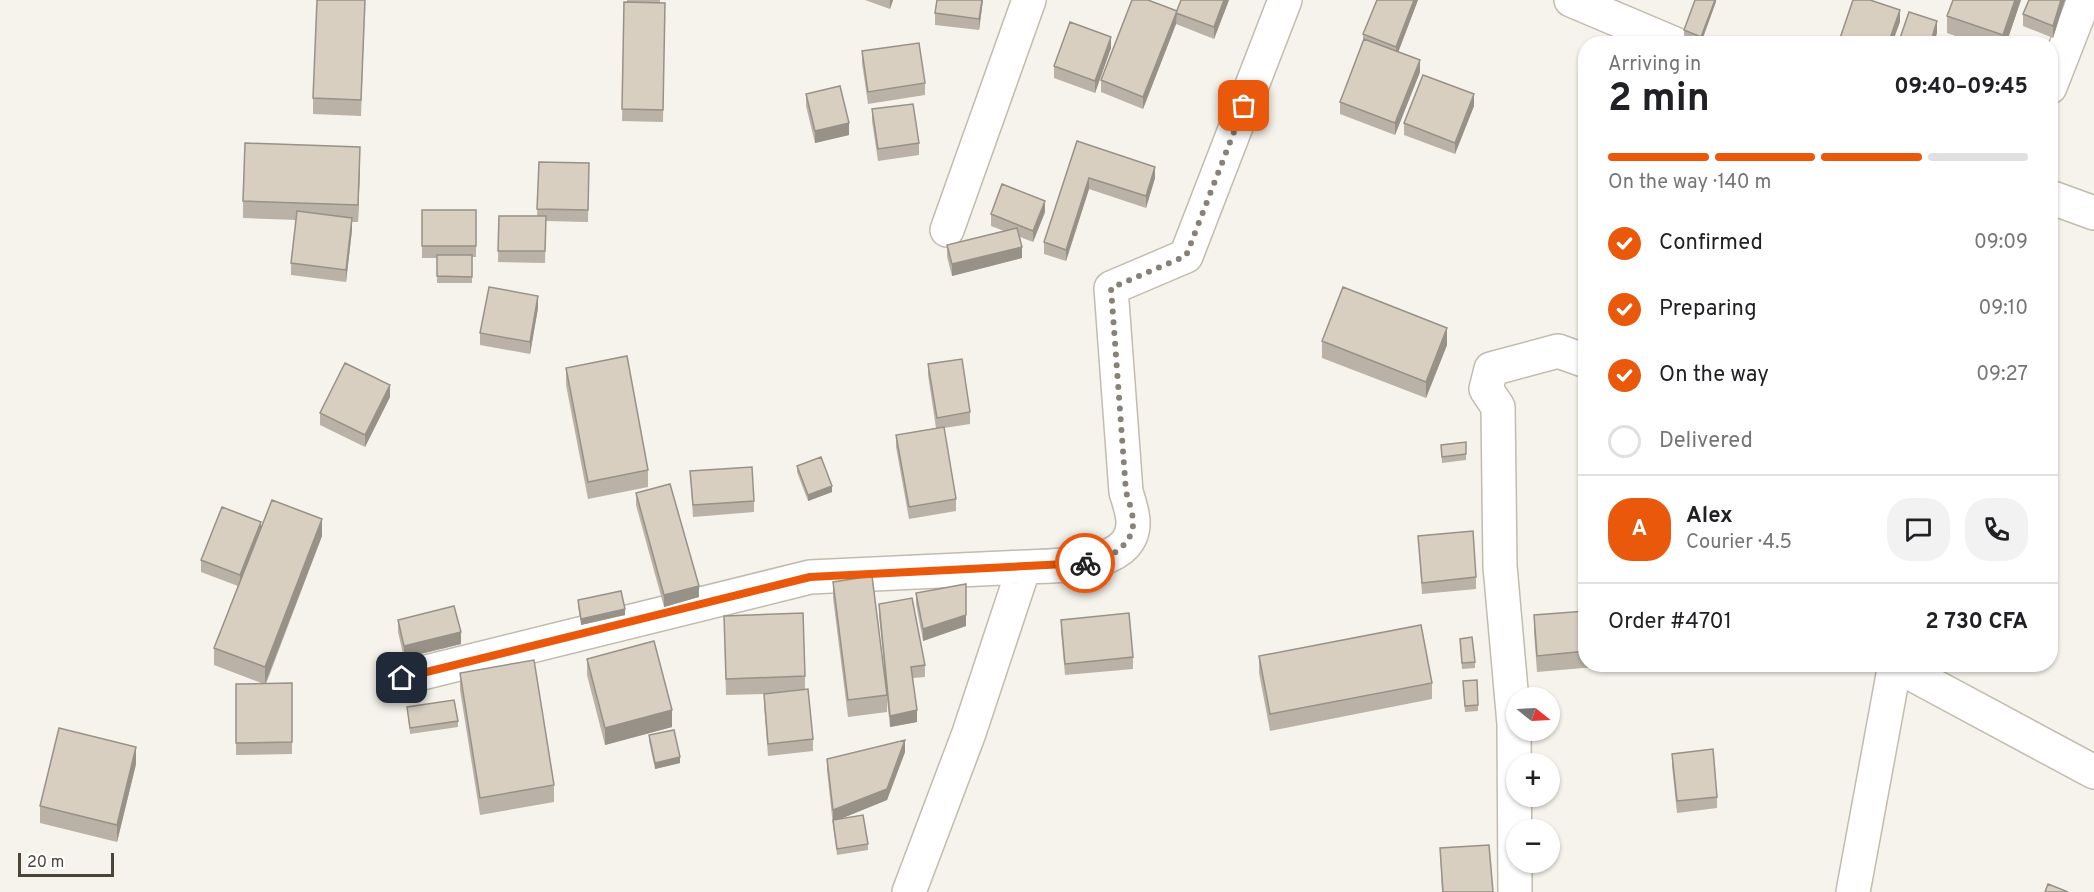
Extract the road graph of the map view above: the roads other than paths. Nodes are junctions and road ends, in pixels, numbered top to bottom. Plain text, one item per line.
1 (1029, 0) edge
2 (1285, 0) edge
3 (1571, 0) edge
4 (2084, 0) edge
5 (1656, 36) edge
6 (2058, 67) edge
7 (2058, 199) edge
8 (2094, 213) edge
9 (947, 230) dead end
10 (1578, 358) edge
11 (1023, 567) junction
12 (1894, 672) edge
13 (1908, 672) edge
14 (402, 678) dead end
15 (2094, 772) edge
16 (909, 892) edge
17 (1515, 892) edge
18 (1853, 892) edge

1 - 9 street
2 - 11 street
3 - 5 street
4 - 6 street
7 - 8 street
10 - 17 street
11 - 14 street
11 - 16 street
12 - 18 street
13 - 15 street

